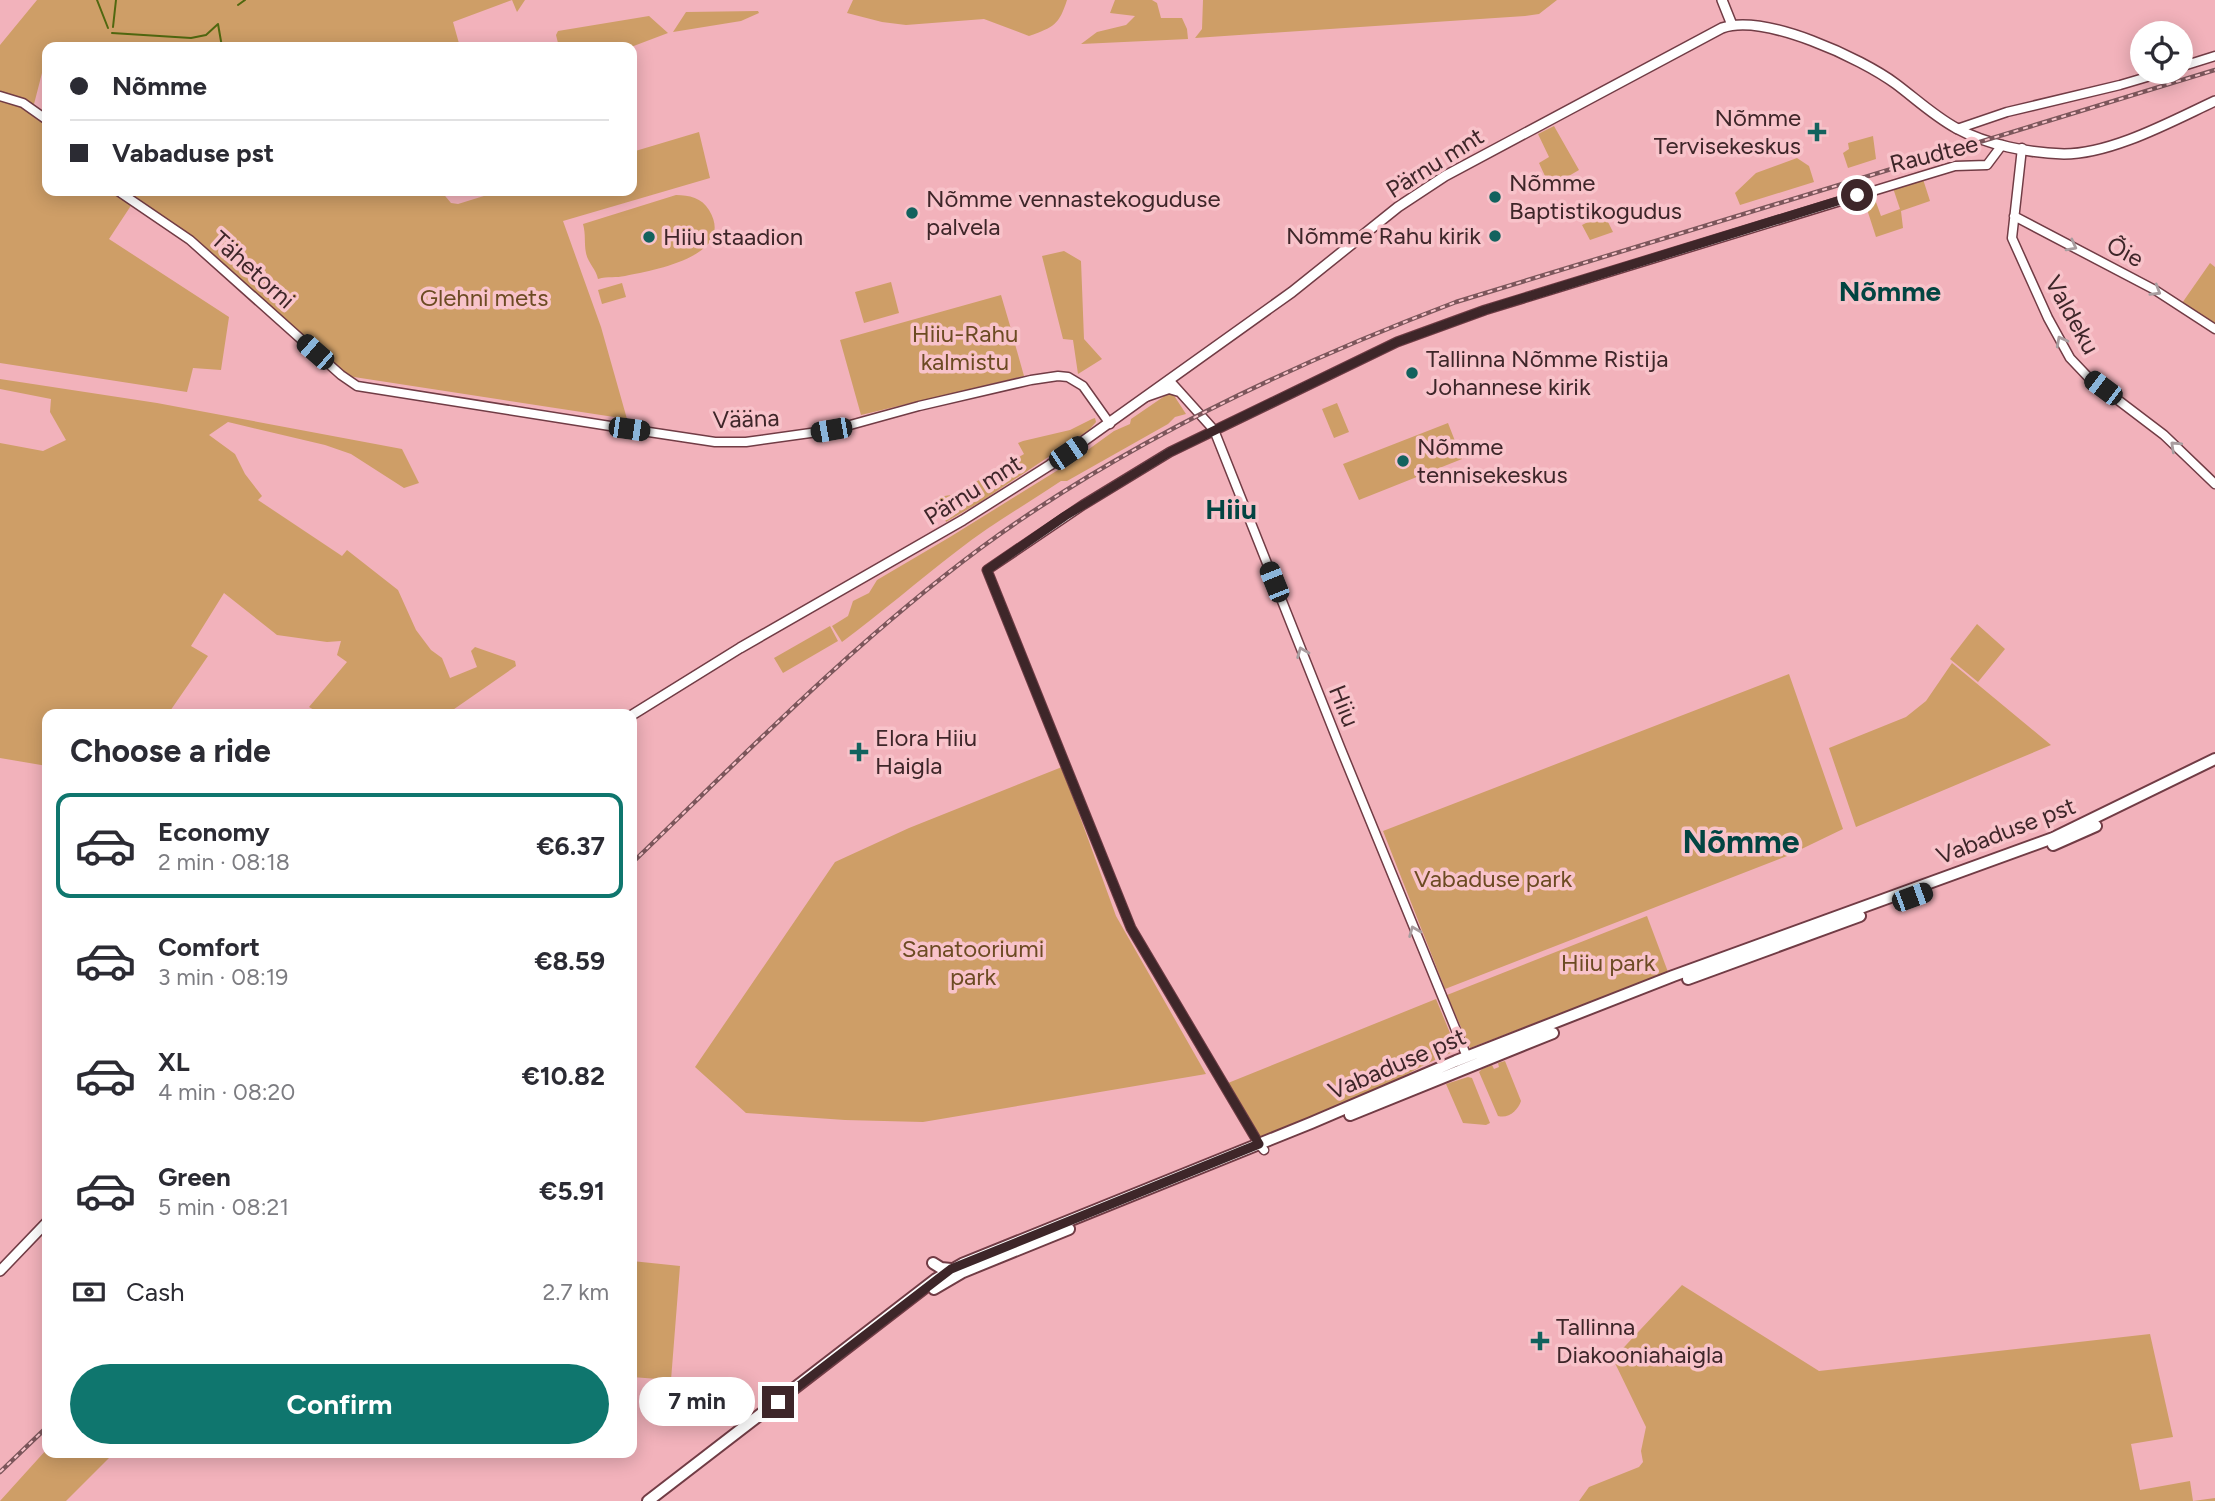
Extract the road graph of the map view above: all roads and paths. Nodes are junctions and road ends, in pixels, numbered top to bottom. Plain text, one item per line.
1 (1722, 0) edge
2 (1732, 25) junction
3 (2215, 56) edge
4 (2193, 63) edge
5 (2130, 82) edge
6 (0, 96) edge
7 (2215, 101) edge
8 (42, 116) edge
9 (1957, 129) junction
10 (2002, 145) junction
11 (2022, 148) junction
12 (125, 196) edge
13 (2014, 216) junction
14 (2215, 329) edge
15 (1169, 380) junction
16 (357, 386) joint
17 (1179, 392) junction
18 (1146, 397) junction
19 (1110, 424) junction
20 (1214, 430) junction
21 (2215, 484) edge
22 (637, 712) edge
23 (2215, 759) edge
24 (2215, 767) edge
25 (1467, 1057) junction
26 (1261, 1147) junction
27 (42, 1227) edge
28 (933, 1263) dead end
29 (951, 1269) junction
30 (0, 1271) edge
31 (648, 1501) edge
32 (657, 1501) edge

1 - 2 main road
2 - 9 main road
2 - 15 main road, Pärnu mnt
3 - 4 street
5 - 9 street, Raudtee
6 - 8 street
7 - 11 main road
9 - 10 main road
10 - 11 main road
10 - 20 street, Raudtee
11 - 13 street, Valdeku
12 - 16 street, Tähetorni
13 -> 14 street, Õie
21 -> 13 street, Valdeku
15 - 17 street, Hiiu
15 - 18 main road, Pärnu mnt
16 - 19 street, Vääna
17 - 18 street
17 - 20 street, Hiiu
18 - 19 main road, Pärnu mnt
19 - 22 main road, Pärnu mnt
25 -> 20 street, Hiiu
20 - 26 street, Raudtee
23 - 25 highway, Vabaduse pst
24 - 26 highway, Vabaduse pst
25 - 26 highway, Vabaduse pst
26 - 29 highway, Vabaduse pst
26 - 32 highway, Vabaduse pst
27 - 30 main road
28 - 29 highway
29 - 31 highway, Vabaduse pst

